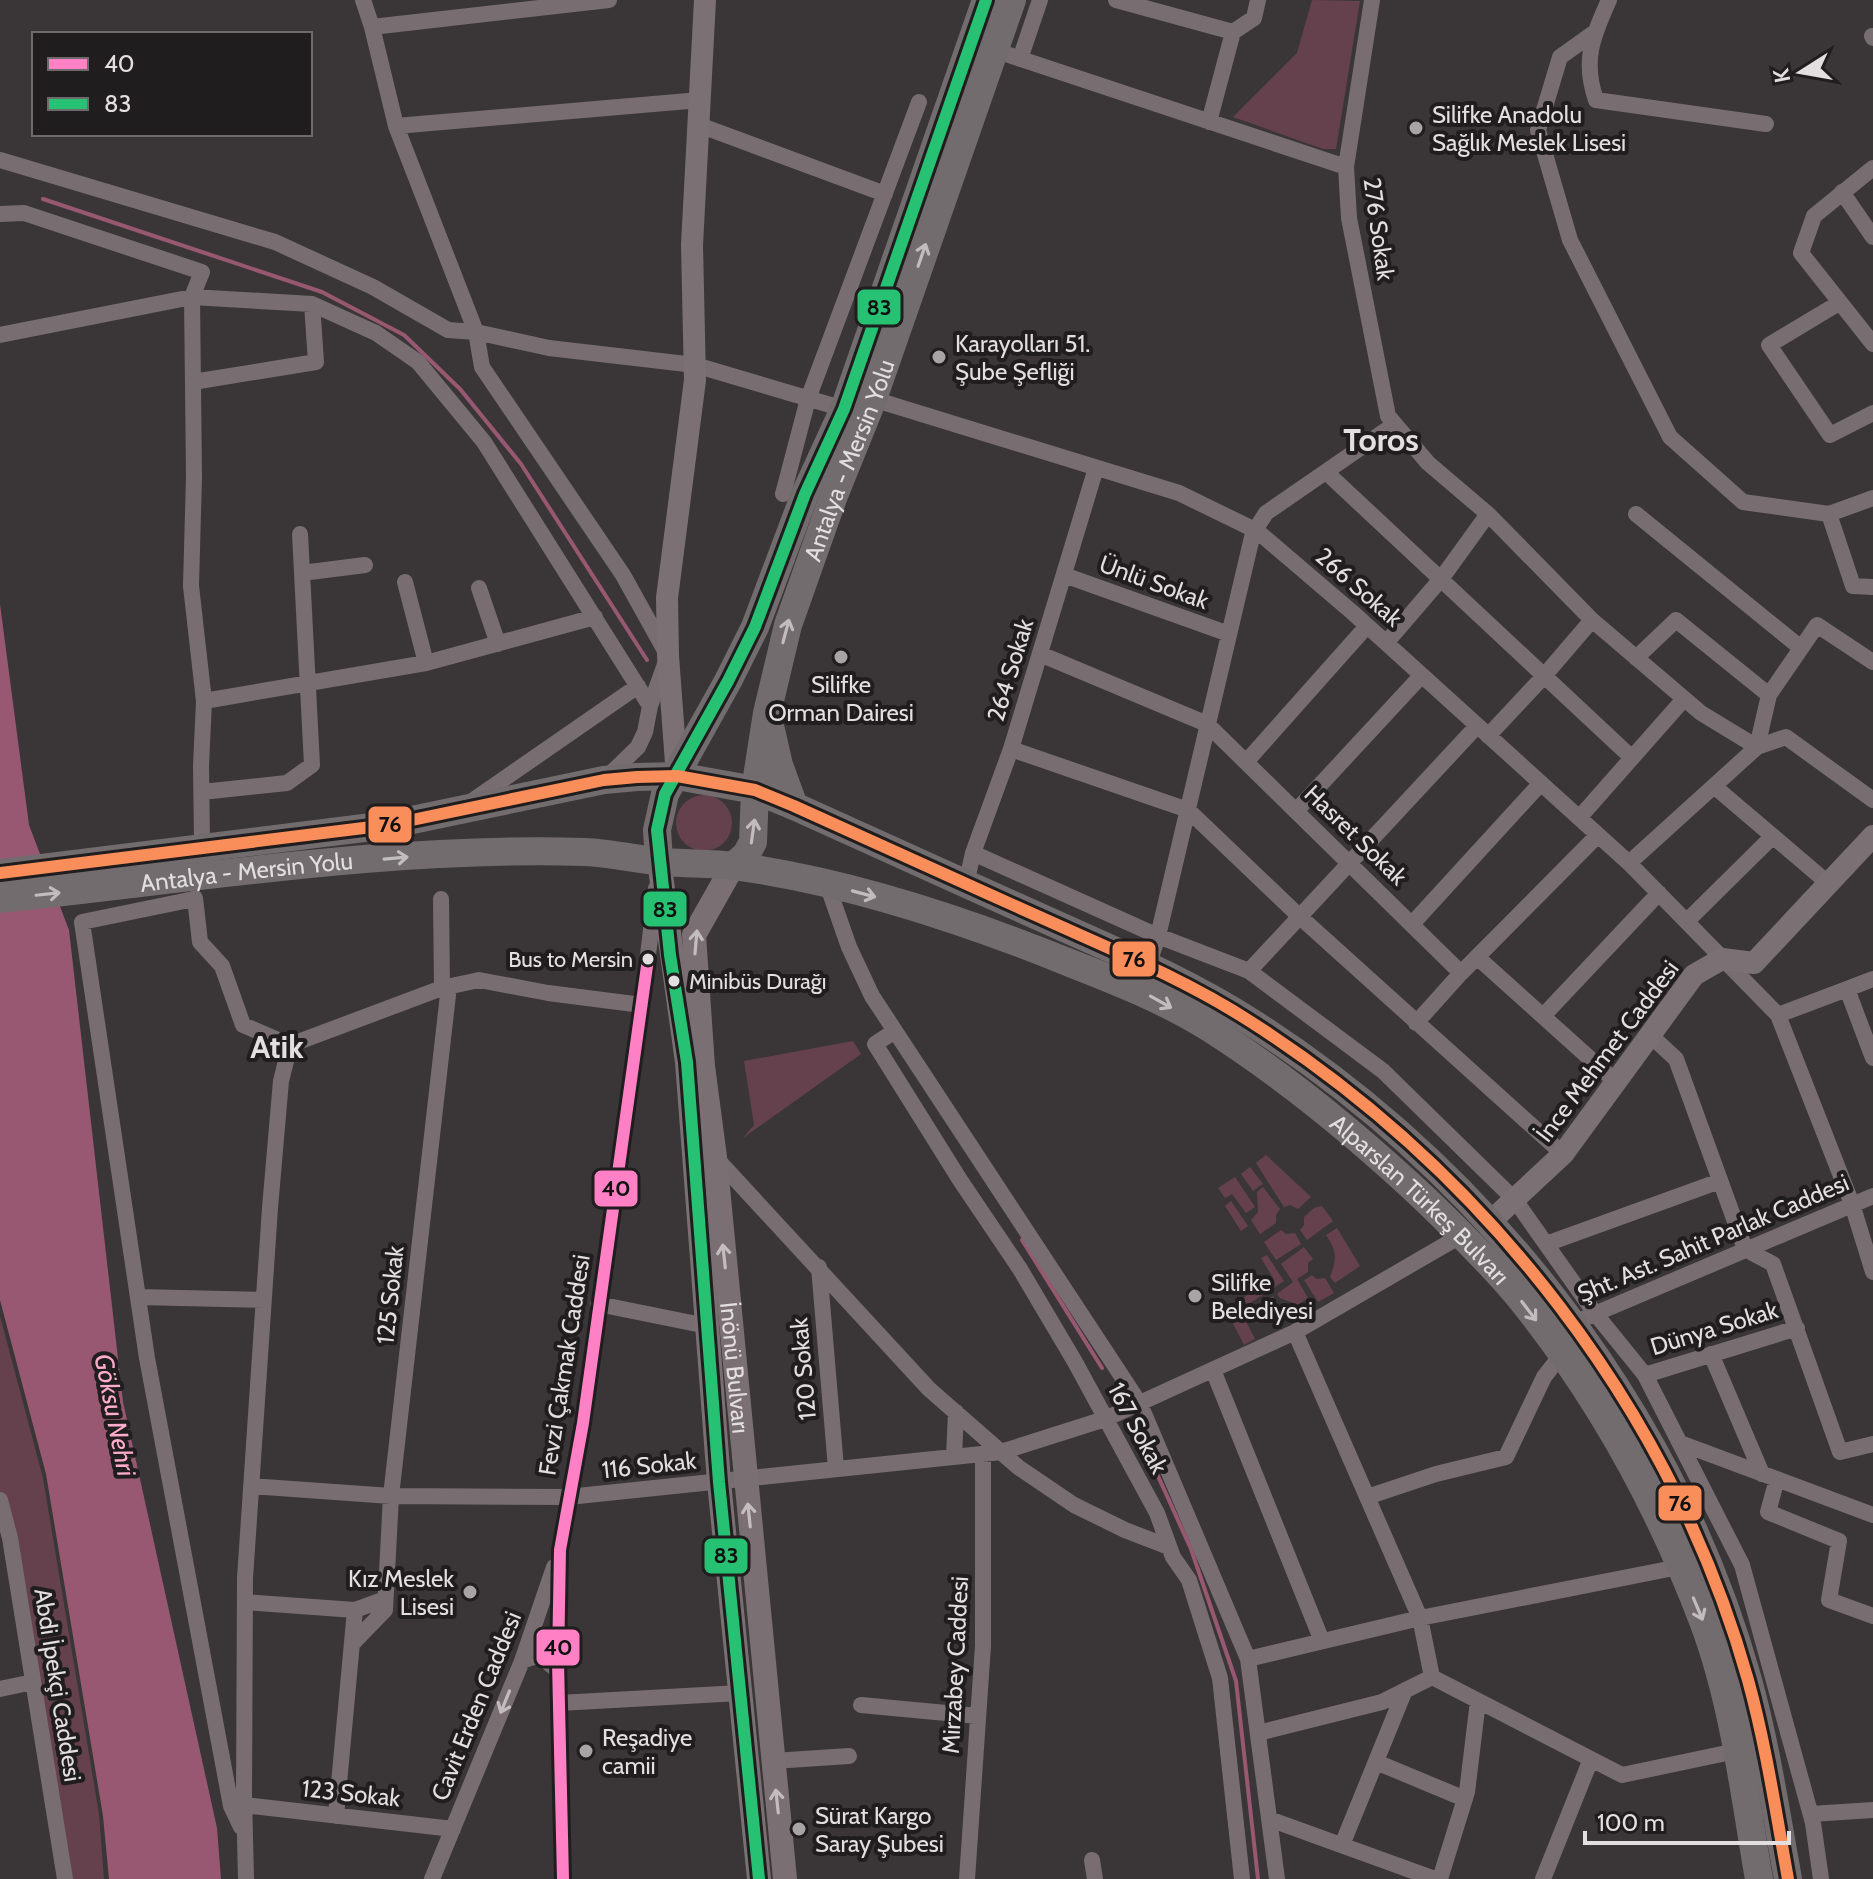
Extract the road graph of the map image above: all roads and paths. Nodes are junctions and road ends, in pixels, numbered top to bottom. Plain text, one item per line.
1 (363, 0) edge
2 (609, 0) edge
3 (705, 0) edge
4 (986, 0) edge
5 (1012, 0) edge
6 (1040, 0) edge
7 (1116, 0) edge
8 (1258, 0) edge
9 (1372, 0) edge
10 (1609, 0) edge
11 (1168, 7) edge
12 (372, 27) junction
13 (1233, 32) junction
14 (1595, 32) junction
15 (1007, 54) junction
16 (700, 100) junction
17 (919, 102) dead end
18 (1209, 122) junction
19 (1766, 124) dead end
20 (699, 125) junction
21 (396, 126) junction
22 (0, 160) edge
23 (1346, 167) junction
24 (1873, 168) edge
25 (1842, 192) junction
26 (885, 194) junction
27 (0, 214) edge
28 (1873, 237) edge
29 (192, 297) junction
30 (1839, 303) junction
31 (312, 304) junction
32 (476, 332) junction
33 (0, 335) edge
34 (1873, 344) edge
35 (695, 365) junction
36 (193, 382) junction
37 (808, 399) junction
38 (873, 399) junction
39 (844, 409) junction
40 (1873, 413) edge
41 (1391, 420) junction
42 (1096, 468) junction
43 (1326, 472) junction
44 (783, 494) dead end
45 (1873, 498) edge
46 (1488, 514) junction
47 (1636, 514) dead end
48 (1829, 514) junction
49 (1256, 530) junction
50 (300, 534) dead end
51 (365, 565) dead end
52 (302, 573) junction
53 (1064, 575) junction
54 (1441, 579) junction
55 (405, 582) dead end
56 (1873, 587) edge
57 (479, 588) dead end
58 (595, 617) junction
59 (1592, 620) junction
60 (1367, 626) junction
61 (1229, 634) junction
62 (1386, 643) junction
63 (498, 644) junction
64 (1801, 648) junction
65 (1040, 654) junction
66 (668, 656) junction
67 (1636, 658) junction
68 (1873, 662) edge
69 (426, 663) junction
70 (1422, 675) junction
71 (1544, 676) junction
72 (307, 685) junction
73 (638, 686) junction
74 (1769, 695) junction
75 (1684, 699) junction
76 (204, 701) junction
77 (650, 706) junction
78 (767, 713) junction
79 (1207, 724) junction
80 (1483, 731) junction
81 (1757, 747) junction
82 (1011, 749) junction
83 (1631, 757) junction
84 (1246, 762) junction
85 (677, 776) junction
86 (604, 780) junction
87 (1541, 783) junction
88 (1715, 787) junction
89 (755, 790) junction
90 (202, 792) junction
91 (1873, 800) edge
92 (794, 806) junction
93 (470, 808) junction
94 (1188, 810) junction
95 (1296, 811) junction
96 (1579, 818) junction
97 (1598, 835) junction
98 (1773, 836) junction
99 (1873, 837) edge
100 (202, 841) dead end
101 (973, 853) junction
102 (659, 861) junction
103 (1349, 862) junction
104 (1629, 863) junction
105 (733, 866) junction
106 (0, 873) edge
107 (92, 876) junction
108 (827, 884) junction
109 (966, 884) junction
110 (1829, 884) junction
111 (1659, 893) junction
112 (0, 899) edge
113 (441, 899) dead end
114 (1299, 916) junction
115 (1687, 921) junction
116 (1412, 924) junction
117 (1158, 936) junction
118 (1477, 957) junction
119 (1725, 959) junction
120 (1148, 966) junction
121 (1249, 971) junction
122 (1461, 973) junction
123 (1873, 979) edge
124 (446, 987) junction
125 (1847, 989) junction
126 (642, 1005) junction
127 (1778, 1015) junction
128 (1543, 1016) junction
129 (1416, 1023) junction
130 (895, 1031) junction
131 (1650, 1035) junction
132 (290, 1045) junction
133 (1873, 1058) edge
134 (1616, 1082) junction
135 (1563, 1154) junction
136 (715, 1157) junction
137 (1720, 1181) junction
138 (1873, 1196) edge
139 (1515, 1200) junction
140 (1852, 1204) junction
141 (1490, 1222) junction
142 (1462, 1235) junction
143 (1546, 1244) junction
144 (1745, 1249) junction
145 (819, 1267) junction
146 (1873, 1272) edge
147 (138, 1297) junction
148 (263, 1300) junction
149 (598, 1304) junction
150 (1583, 1319) junction
151 (707, 1326) junction
152 (1797, 1328) junction
153 (1295, 1332) junction
154 (1562, 1354) junction
155 (1711, 1354) junction
156 (1213, 1370) junction
157 (1645, 1375) junction
158 (1140, 1404) junction
159 (956, 1412) junction
160 (1105, 1419) junction
161 (1680, 1443) junction
162 (1873, 1444) edge
163 (1001, 1452) junction
164 (983, 1454) junction
165 (954, 1457) junction
166 (836, 1468) junction
167 (1770, 1476) junction
168 (746, 1477) junction
169 (719, 1482) junction
170 (251, 1486) junction
171 (391, 1496) junction
172 (568, 1497) junction
173 (1367, 1497) junction
174 (0, 1500) edge
175 (1873, 1515) edge
176 (5, 1539) edge
177 (1169, 1547) junction
178 (560, 1550) junction
179 (1679, 1567) junction
180 (245, 1602) junction
181 (385, 1605) junction
182 (355, 1610) junction
183 (1873, 1616) edge
184 (1420, 1618) junction
185 (1322, 1641) junction
186 (354, 1642) junction
187 (1248, 1659) junction
188 (522, 1661) junction
189 (558, 1671) junction
190 (1432, 1677) junction
191 (33, 1682) junction
192 (0, 1689) edge
193 (1405, 1690) junction
194 (740, 1693) junction
195 (1478, 1701) junction
196 (559, 1703) junction
197 (861, 1705) dead end
198 (978, 1716) junction
199 (1258, 1733) junction
200 (1736, 1751) junction
201 (849, 1756) dead end
202 (1591, 1759) junction
203 (773, 1761) junction
204 (1376, 1762) junction
205 (1465, 1799) junction
206 (244, 1805) junction
207 (1873, 1810) edge
208 (1811, 1814) junction
209 (336, 1816) junction
210 (1269, 1819) junction
211 (453, 1829) junction
212 (245, 1836) junction
213 (1342, 1845) junction
214 (1092, 1860) dead end
215 (65, 1879) edge
216 (246, 1879) edge
217 (432, 1879) edge
218 (563, 1879) edge
219 (759, 1879) edge
220 (785, 1879) edge
221 (967, 1879) edge
222 (1095, 1879) edge
223 (1242, 1879) edge
224 (1277, 1879) edge
225 (1438, 1879) edge
226 (1543, 1879) edge
227 (1759, 1879) edge
228 (1788, 1879) edge
229 (1821, 1879) edge

1 - 12 street
2 - 12 street
3 - 16 street
4 - 39 highway, Antalya - Mersin Yolu
5 - 15 highway, Antalya - Mersin Yolu
6 - 15 street
7 - 11 street
8 - 13 street
9 - 23 street, 276 Sokak
10 - 14 street
11 - 13 street
12 - 21 street
13 - 18 street
14 - 19 street
14 - 48 street
15 - 18 street
38 -> 15 highway, Antalya - Mersin Yolu
16 - 20 street
16 - 21 street
17 - 26 street
18 - 23 street
20 - 26 street
20 - 35 street
21 - 32 street
22 - 32 street
23 - 41 street, 276 Sokak
24 - 25 street
25 - 28 street
25 - 30 street
26 - 37 street
27 - 29 street
29 - 31 street
29 - 33 street
29 - 36 street
30 - 34 street
30 - 40 street
31 - 36 street
31 - 58 street
32 - 35 street
32 - 66 street
35 - 37 street
35 - 66 street
36 - 76 street
37 - 39 street
37 - 44 street
38 - 42 street, 266 Sokak
78 -> 38 highway, Antalya - Mersin Yolu
39 - 85 highway, Antalya - Mersin Yolu
41 - 43 street
41 - 46 street
42 - 49 street, 266 Sokak
42 - 53 street, 264 Sokak
43 - 49 street
43 - 54 street
45 - 48 street
46 - 54 street
46 - 59 street
47 - 64 street
48 - 56 street
49 - 60 street, 266 Sokak
49 - 61 street
50 - 52 street
51 - 52 street
52 - 72 street
53 - 61 street, Ünlü Sokak
53 - 65 street, 264 Sokak
54 - 62 street
54 - 71 street
55 - 69 street
57 - 63 street
58 - 63 street
58 - 73 street
59 - 67 street
59 - 71 street
60 - 62 street, 266 Sokak
60 - 84 street
61 - 79 street
62 - 70 street, 266 Sokak
63 - 69 street
64 - 68 street
64 - 74 street
65 - 79 street, Hasret Sokak
65 - 82 street, 264 Sokak
66 - 77 street
66 - 85 street
67 - 74 street
67 - 75 street
69 - 72 street
70 - 80 street, 266 Sokak
70 - 95 street
71 - 80 street
71 - 83 street
72 - 76 street
72 - 90 street
73 - 77 street
73 - 93 street
74 - 81 street
75 - 81 street
75 - 83 street
76 - 90 street
77 - 86 street
78 - 89 highway, Antalya - Mersin Yolu
78 - 92 highway
79 - 84 street, Hasret Sokak
79 - 94 street
80 - 87 street, 266 Sokak
80 - 103 street
81 - 88 street
81 - 91 street
82 - 94 street
82 - 101 street, 264 Sokak
83 - 96 street
84 - 95 street, Hasret Sokak
85 - 86 highway
85 - 89 highway, Alparslan Türkeş Bulvarı
85 - 102 highway
86 - 93 highway
87 - 96 street, 266 Sokak
87 - 116 street
88 - 98 street
88 - 104 street
89 - 92 highway, Alparslan Türkeş Bulvarı
105 -> 89 highway
90 - 100 street
92 - 109 highway, Alparslan Türkeş Bulvarı
93 - 107 highway
94 - 114 street
94 - 117 street
95 - 103 street, Hasret Sokak
96 - 97 street, 266 Sokak
97 - 104 street, 266 Sokak
97 - 118 street
98 - 110 street
98 - 115 street
99 - 110 street, İnce Mehmet Caddesi
101 - 109 street, 264 Sokak
101 - 117 street
102 - 105 highway, Antalya - Mersin Yolu
107 -> 102 highway, Antalya - Mersin Yolu
102 - 126 street, Fevzi Çakmak Caddesi
102 - 151 main road, İnönü Bulvarı
103 - 114 street
103 - 116 street, Hasret Sokak
104 - 111 street, 266 Sokak
105 - 108 highway, Alparslan Türkeş Bulvarı
136 -> 105 main road, İnönü Bulvarı
106 - 107 highway
112 -> 107 highway
108 - 130 street
108 -> 142 highway, Alparslan Türkeş Bulvarı
109 - 120 highway, Alparslan Türkeş Bulvarı
110 - 119 street, İnce Mehmet Caddesi
111 - 115 street, 266 Sokak
111 - 128 street
113 - 124 street, 125 Sokak
114 - 121 street
114 - 129 street
115 - 119 street, 266 Sokak
116 - 122 street, Hasret Sokak
117 - 120 street
117 - 121 street
118 - 122 street
118 - 128 street
119 - 127 street, 266 Sokak
119 - 131 street, İnce Mehmet Caddesi
120 - 141 highway, Alparslan Türkeş Bulvarı
121 - 139 street
122 - 129 street
123 - 125 street
124 - 126 street
124 - 132 street
124 - 171 street, 125 Sokak
125 - 127 street
125 - 133 street
126 - 149 street, Fevzi Çakmak Caddesi
127 - 140 street
128 - 134 street
129 - 135 street
130 - 158 street
130 - 160 street, 167 Sokak
131 - 134 street, İnce Mehmet Caddesi
131 - 137 street
132 - 147 street
132 - 148 street
134 - 135 street, İnce Mehmet Caddesi
135 - 139 street, İnce Mehmet Caddesi
136 - 145 street
168 -> 136 main road, İnönü Bulvarı
137 - 143 street
137 - 144 street
138 - 140 street, Şht. Ast. Sahit Parlak Caddesi
139 - 141 street, İnce Mehmet Caddesi
139 - 143 street
140 - 144 street, Şht. Ast. Sahit Parlak Caddesi
140 - 146 street
141 - 150 highway, Alparslan Türkeş Bulvarı
142 - 153 street, 116 Sokak
142 -> 154 highway, Alparslan Türkeş Bulvarı
143 - 150 street
144 - 150 street, Şht. Ast. Sahit Parlak Caddesi
144 - 152 street
145 - 159 street
145 - 166 street, 120 Sokak
147 - 148 street
147 - 212 street
148 - 170 street
149 - 151 street
149 - 172 street, Fevzi Çakmak Caddesi
150 - 157 street
150 - 228 highway, Alparslan Türkeş Bulvarı
151 - 169 main road, İnönü Bulvarı
152 - 155 street, Dünya Sokak
152 - 162 street
153 - 156 street, 116 Sokak
153 - 173 street
154 - 173 street
154 - 179 highway, Alparslan Türkeş Bulvarı
155 - 157 street, Dünya Sokak
155 - 167 street
156 - 158 street, 116 Sokak
156 - 185 street
157 - 161 street
158 - 160 street, 116 Sokak
158 - 187 street
159 - 163 street
159 - 165 street
160 - 163 street, 116 Sokak
160 - 177 street, 167 Sokak
161 - 167 street
161 - 208 street
163 - 164 street, 116 Sokak
163 - 177 street
164 - 165 street, 116 Sokak
164 - 198 street, Mirzabey Caddesi
165 - 166 street, 116 Sokak
166 - 168 street, 116 Sokak
167 - 175 street
167 - 183 street
168 - 169 street, 116 Sokak
203 -> 168 main road, İnönü Bulvarı
169 - 172 street, 116 Sokak
169 - 194 main road, İnönü Bulvarı
170 - 171 street, 116 Sokak
170 - 180 street
171 - 172 street, 116 Sokak
171 - 181 street, 125 Sokak
172 - 178 street, Fevzi Çakmak Caddesi
173 - 184 street
174 - 176 street, Abdi İpekçi Caddesi
176 - 191 street, Abdi İpekçi Caddesi
177 - 223 street, 167 Sokak
178 - 188 street, Cavit Erden Caddesi
178 - 189 street, Fevzi Çakmak Caddesi
179 - 184 street
179 -> 200 highway, Alparslan Türkeş Bulvarı
180 - 182 street
180 - 206 street
181 - 182 street
181 - 186 street
182 - 186 street
184 - 185 street
184 - 190 street
185 - 187 street
186 - 209 street
187 - 199 street
188 - 189 street
188 -> 211 street, Cavit Erden Caddesi
189 - 196 street, Fevzi Çakmak Caddesi
190 - 193 street
190 - 195 street
191 - 192 street
191 - 215 street, Abdi İpekçi Caddesi
193 - 199 street
193 - 204 street
194 - 196 street
194 - 219 main road, İnönü Bulvarı
195 - 202 street
195 - 205 street
196 - 218 street, Fevzi Çakmak Caddesi
197 - 198 street
198 - 221 street, Mirzabey Caddesi
199 - 210 street
200 - 202 street
200 - 227 highway, Alparslan Türkeş Bulvarı
201 - 203 street
202 - 226 street
220 -> 203 main road, İnönü Bulvarı
204 - 205 street
204 - 213 street
205 - 225 street
206 - 209 street, 123 Sokak
206 - 212 street
207 - 208 street
208 - 229 street
209 - 211 street, 123 Sokak
210 - 213 street
210 - 224 street
211 - 217 street, Cavit Erden Caddesi
212 - 216 street
213 - 225 street
214 - 222 street

